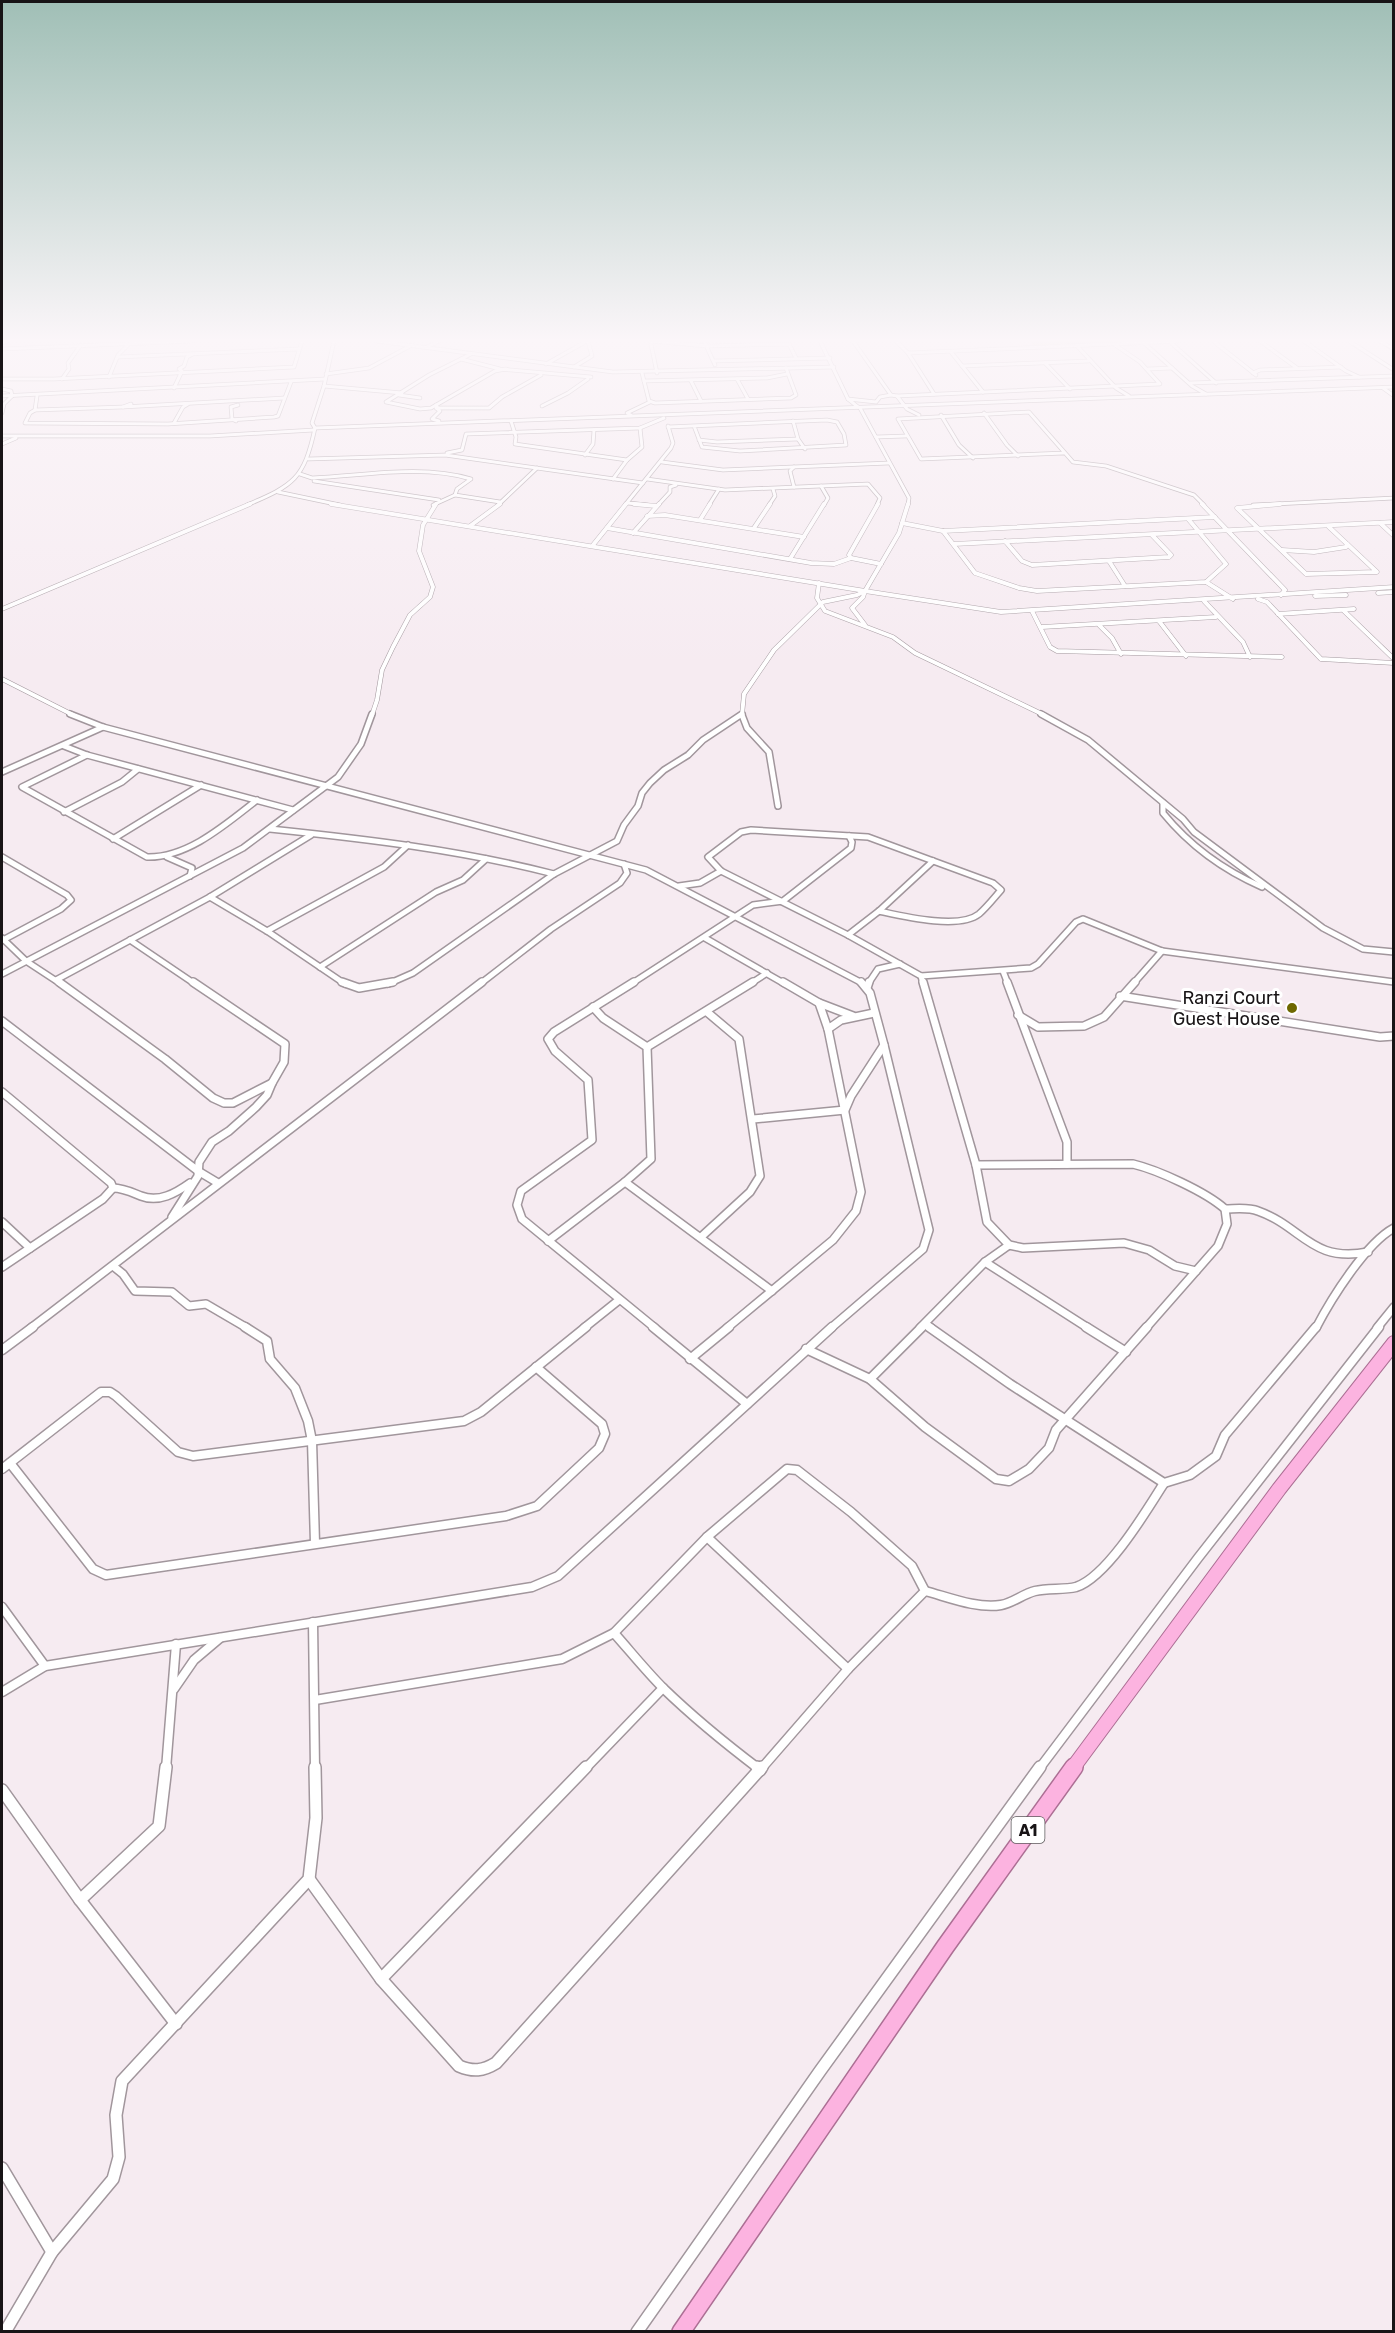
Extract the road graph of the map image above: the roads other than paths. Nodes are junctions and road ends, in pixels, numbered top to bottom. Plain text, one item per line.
1 (310, 450) edge
2 (462, 450) joint
3 (551, 450) edge
4 (589, 450) edge
5 (639, 450) edge
6 (669, 450) edge
7 (720, 450) edge
8 (756, 450) edge
9 (882, 450) edge
10 (915, 450) edge
11 (964, 450) edge
12 (1012, 450) edge
13 (1061, 450) edge
14 (1064, 453) junction
15 (439, 455) junction
16 (585, 455) junction
17 (1018, 456) junction
18 (462, 457) junction
19 (974, 458) junction
20 (308, 459) junction
21 (627, 460) junction
22 (662, 462) junction
23 (888, 463) junction
24 (794, 467) junction
25 (537, 468) junction
26 (300, 474) junction
27 (307, 477) junction
28 (613, 479) junction
29 (645, 481) junction
30 (681, 484) junction
31 (821, 486) junction
32 (794, 487) junction
33 (719, 489) junction
34 (773, 489) junction
35 (278, 492) junction
36 (454, 495) junction
37 (1394, 498) edge
38 (442, 500) junction
39 (500, 502) junction
40 (627, 502) junction
41 (656, 506) junction
42 (647, 516) junction
43 (1215, 517) junction
44 (425, 519) junction
45 (700, 520) junction
46 (1189, 520) junction
47 (441, 521) junction
48 (1394, 522) edge
49 (902, 523) junction
50 (1380, 523) junction
51 (423, 525) junction
52 (470, 526) junction
53 (1329, 526) junction
54 (607, 528) junction
55 (754, 528) junction
56 (1228, 530) junction
57 (1258, 530) junction
58 (943, 531) junction
59 (1199, 532) junction
60 (633, 533) junction
61 (1152, 535) junction
62 (1394, 536) edge
63 (804, 537) junction
64 (1005, 541) junction
65 (954, 544) junction
66 (1347, 544) junction
67 (593, 545) junction
68 (1279, 549) junction
69 (851, 558) junction
70 (790, 559) junction
71 (1109, 561) junction
72 (881, 564) junction
73 (1206, 582) junction
74 (819, 583) junction
75 (1125, 586) junction
76 (1366, 589) junction
77 (865, 591) junction
78 (1289, 593) junction
79 (1380, 593) junction
80 (1392, 593) edge
81 (1273, 596) junction
82 (1252, 598) junction
83 (1233, 599) junction
84 (1204, 601) junction
85 (1266, 602) junction
86 (819, 605) junction
87 (2, 609) edge
88 (1354, 609) dead end
89 (1344, 610) junction
90 (1032, 611) junction
91 (1278, 614) junction
92 (1216, 617) junction
93 (1160, 621) junction
94 (1099, 624) junction
95 (865, 625) junction
96 (1042, 627) junction
97 (1121, 654) junction
98 (1185, 656) junction
99 (1250, 657) junction
100 (1282, 657) dead end
101 (1394, 661) edge
102 (2, 679) edge
103 (742, 715) junction
104 (103, 727) junction
105 (64, 746) junction
106 (87, 755) junction
107 (138, 769) junction
108 (2, 772) edge
109 (201, 785) junction
110 (329, 785) junction
111 (257, 800) junction
112 (1163, 803) junction
113 (778, 806) dead end
114 (293, 810) junction
115 (64, 812) junction
116 (268, 829) junction
117 (311, 835) junction
118 (849, 836) junction
119 (113, 839) junction
120 (408, 846) junction
121 (593, 855) junction
122 (2, 857) edge
123 (167, 857) junction
124 (486, 859) junction
125 (933, 861) junction
126 (624, 864) junction
127 (209, 866) junction
128 (192, 869) junction
129 (721, 871) junction
130 (554, 874) junction
131 (190, 876) junction
132 (700, 883) junction
133 (678, 886) junction
134 (1267, 888) junction
135 (694, 895) junction
136 (210, 897) junction
137 (783, 901) junction
138 (879, 911) junction
139 (736, 918) junction
140 (267, 932) junction
141 (848, 935) junction
142 (705, 938) junction
143 (2, 939) edge
144 (130, 940) junction
145 (1162, 951) junction
146 (1394, 952) edge
147 (26, 961) junction
148 (902, 964) junction
149 (320, 967) junction
150 (1003, 971) junction
151 (767, 973) junction
152 (2, 974) edge
153 (921, 976) junction
154 (56, 980) junction
155 (1394, 982) edge
156 (867, 988) junction
157 (1120, 996) junction
158 (819, 1003) junction
159 (593, 1007) junction
160 (707, 1012) junction
161 (874, 1013) junction
162 (855, 1016) junction
163 (1018, 1016) junction
164 (2, 1021) edge
165 (1038, 1027) junction
166 (828, 1029) junction
167 (1394, 1036) edge
168 (1027, 1039) junction
169 (884, 1045) junction
170 (647, 1047) junction
171 (272, 1083) junction
172 (857, 1088) junction
173 (841, 1091) junction
174 (2, 1092) edge
175 (845, 1110) junction
176 (753, 1119) junction
177 (1067, 1164) junction
178 (976, 1165) junction
179 (198, 1171) junction
180 (195, 1180) junction
181 (215, 1181) junction
182 (626, 1182) junction
183 (112, 1188) junction
184 (173, 1196) junction
185 (178, 1208) junction
186 (1225, 1209) junction
187 (2, 1222) edge
188 (169, 1222) junction
189 (1394, 1227) edge
190 (701, 1237) junction
191 (549, 1241) junction
192 (1009, 1245) junction
193 (30, 1248) junction
194 (1368, 1252) junction
195 (986, 1262) junction
196 (113, 1266) junction
197 (2, 1267) edge
198 (1196, 1271) junction
199 (772, 1291) junction
200 (619, 1300) junction
201 (1394, 1307) edge
202 (925, 1324) junction
203 (1394, 1343) edge
204 (806, 1348) junction
205 (2, 1350) edge
206 (1126, 1352) junction
207 (690, 1359) junction
208 (536, 1367) junction
209 (870, 1379) junction
210 (747, 1404) junction
211 (1064, 1420) junction
212 (312, 1441) junction
213 (6, 1466) edge
214 (1164, 1483) junction
215 (707, 1537) junction
216 (315, 1543) junction
217 (926, 1591) junction
218 (2, 1607) edge
219 (313, 1622) junction
220 (614, 1633) junction
221 (222, 1636) junction
222 (176, 1644) junction
223 (45, 1666) junction
224 (848, 1669) junction
225 (663, 1688) junction
226 (2, 1692) edge
227 (172, 1693) junction
228 (315, 1700) junction
229 (760, 1770) junction
230 (2, 1790) edge
231 (309, 1879) junction
232 (80, 1900) junction
233 (381, 1979) junction
234 (176, 2024) junction
235 (2, 2168) edge
236 (52, 2252) junction
237 (5, 2331) edge
238 (637, 2331) edge
239 (681, 2331) edge

1 - 20 street
2 - 15 street
2 - 18 street
3 - 16 street
4 - 16 street
5 - 21 street
6 - 22 street
7 - 8 street
9 - 23 street
10 - 19 street
11 - 19 street
12 - 17 street
13 - 14 street
14 - 17 street
14 - 43 street
15 - 18 street
15 - 20 street
16 - 21 street
17 - 19 street
18 - 25 street
20 - 26 street
21 - 28 street
22 - 24 street
22 - 29 street
23 - 24 street
23 - 49 street
24 - 32 street
25 - 28 street
25 - 39 street
26 - 27 street
26 - 35 street
27 - 36 street
27 - 38 street
28 - 29 street
29 - 30 street
29 - 40 street
30 - 33 street
30 - 41 street
31 - 32 street
31 - 63 street
31 - 69 street
32 - 34 street
33 - 34 street
33 - 45 street
34 - 55 street
35 - 44 street
35 - 87 street
36 - 38 street
36 - 39 street
37 - 57 street
38 - 44 street
39 - 52 street
40 - 41 street
40 - 54 street
41 - 42 street
42 - 45 street
42 - 60 street
43 - 46 street
43 - 56 street
44 - 47 street
44 - 51 street
45 - 55 street
46 - 58 street
46 - 59 street
47 - 51 street
47 - 52 street
48 - 50 street
49 - 58 street
49 - 72 street
50 - 53 street
50 - 62 street
51 - 110 street
52 - 67 street
53 - 57 street
53 - 66 street
54 - 60 street
54 - 67 street
55 - 63 street
56 - 57 street
56 - 59 street
56 - 78 street
57 - 68 street
58 - 65 street
59 - 61 street
59 - 73 street
60 - 70 street
61 - 64 street
61 - 71 street
63 - 70 street
64 - 65 street
64 - 71 street
65 - 75 street
66 - 68 street
66 - 68 street
67 - 74 street
69 - 70 street
69 - 72 street
71 - 75 street
72 - 77 street
73 - 75 street
73 - 83 street
74 - 77 street
74 - 86 street
76 - 78 street
76 - 79 street
76 - 80 street
77 - 86 street
77 - 90 street
77 - 95 street
78 - 79 street
78 - 81 street
79 - 80 street
81 - 82 street
81 - 85 street
82 - 83 street
82 - 85 street
83 - 84 street
84 - 90 street
84 - 92 street
85 - 91 street
86 - 95 street
86 - 103 street
88 - 89 street
89 - 91 street
89 - 101 street
90 - 96 street
91 - 101 street
92 - 93 street
92 - 99 street
93 - 94 street
93 - 98 street
94 - 96 street
94 - 97 street
95 - 112 street
96 - 97 street
97 - 98 street
98 - 99 street
99 - 100 street
102 - 104 street
103 - 113 street
103 - 121 street
104 - 105 street
104 - 110 street
105 - 106 street
105 - 108 street
106 - 107 street
106 - 115 street
107 - 109 street
107 - 115 street
109 - 111 street
109 - 119 street
110 - 114 street
110 - 121 street
111 - 114 street
111 - 123 street
112 - 134 street
112 - 134 street
114 - 116 street
115 - 119 street
116 - 117 street
116 - 127 street
117 - 120 street
117 - 136 street
118 - 125 street
118 - 129 street
118 - 137 street
119 - 123 street
120 - 124 street
120 - 140 street
121 - 126 street
121 - 130 street
122 - 143 street
123 - 128 street
124 - 130 street
124 - 149 street
125 - 138 street
125 - 138 street
126 - 133 street
126 - 181 street
127 - 128 street
127 - 131 street
128 - 131 street
129 - 132 street
129 - 137 street
130 - 149 street
131 - 147 street
132 - 133 street
132 - 135 street
133 - 135 street
134 - 146 street
135 - 139 street
136 - 140 street
136 - 144 street
137 - 139 street
137 - 141 street
138 - 141 street
139 - 142 street
139 - 156 street
140 - 149 street
141 - 148 street
142 - 151 street
142 - 159 street
143 - 147 street
144 - 154 street
144 - 171 street
145 - 150 street
145 - 155 street
145 - 157 street
147 - 152 street
147 - 154 street
148 - 153 street
148 - 156 street
150 - 153 street
150 - 163 street
151 - 158 street
151 - 160 street
153 - 178 street
154 - 171 street
156 - 161 street
157 - 165 street
157 - 167 street
158 - 162 street
158 - 166 street
159 - 170 street
159 - 191 street
160 - 170 street
160 - 176 street
161 - 162 street
161 - 169 street
162 - 166 street
163 - 165 street
163 - 168 street
164 - 179 street
165 - 168 street
166 - 173 street
168 - 177 street
169 - 172 street
169 - 204 street
170 - 182 street
171 - 179 street
172 - 173 street
172 - 175 street
173 - 175 street
174 - 183 street
175 - 176 street
175 - 199 street
176 - 190 street
177 - 178 street
177 - 186 street
178 - 192 street
179 - 180 street
179 - 181 street
180 - 181 street
180 - 184 street
180 - 185 street
181 - 188 street
182 - 190 street
182 - 191 street
183 - 184 street
183 - 193 street
184 - 185 street
185 - 188 street
186 - 194 street
186 - 198 street
187 - 193 street
188 - 196 street
189 - 194 street
190 - 199 street
191 - 200 street
192 - 195 street
192 - 198 street
193 - 197 street
194 - 214 street
195 - 202 street
195 - 206 street
196 - 205 street
196 - 212 street
198 - 206 street
199 - 207 street
200 - 207 street
200 - 208 street
201 - 238 street
202 - 209 street
202 - 211 street
203 - 239 highway, A1
204 - 209 street
204 - 210 street
206 - 211 street
207 - 210 street
208 - 212 street
208 - 216 street
209 - 211 street
210 - 219 street
211 - 214 street
212 - 213 street
212 - 216 street
213 - 216 street
214 - 217 street
215 - 217 street
215 - 220 street
215 - 224 street
217 - 224 street
218 - 223 street
219 - 221 street
219 - 228 street
220 - 225 street
220 - 228 street
221 - 222 street
221 - 227 street
222 - 223 street
222 - 227 street
223 - 226 street
224 - 229 street
225 - 229 street
225 - 233 street
227 - 232 street
228 - 231 street
229 - 233 street
230 - 232 street
231 - 233 street
231 - 234 street
232 - 234 street
234 - 236 street
235 - 236 street
236 - 237 street

